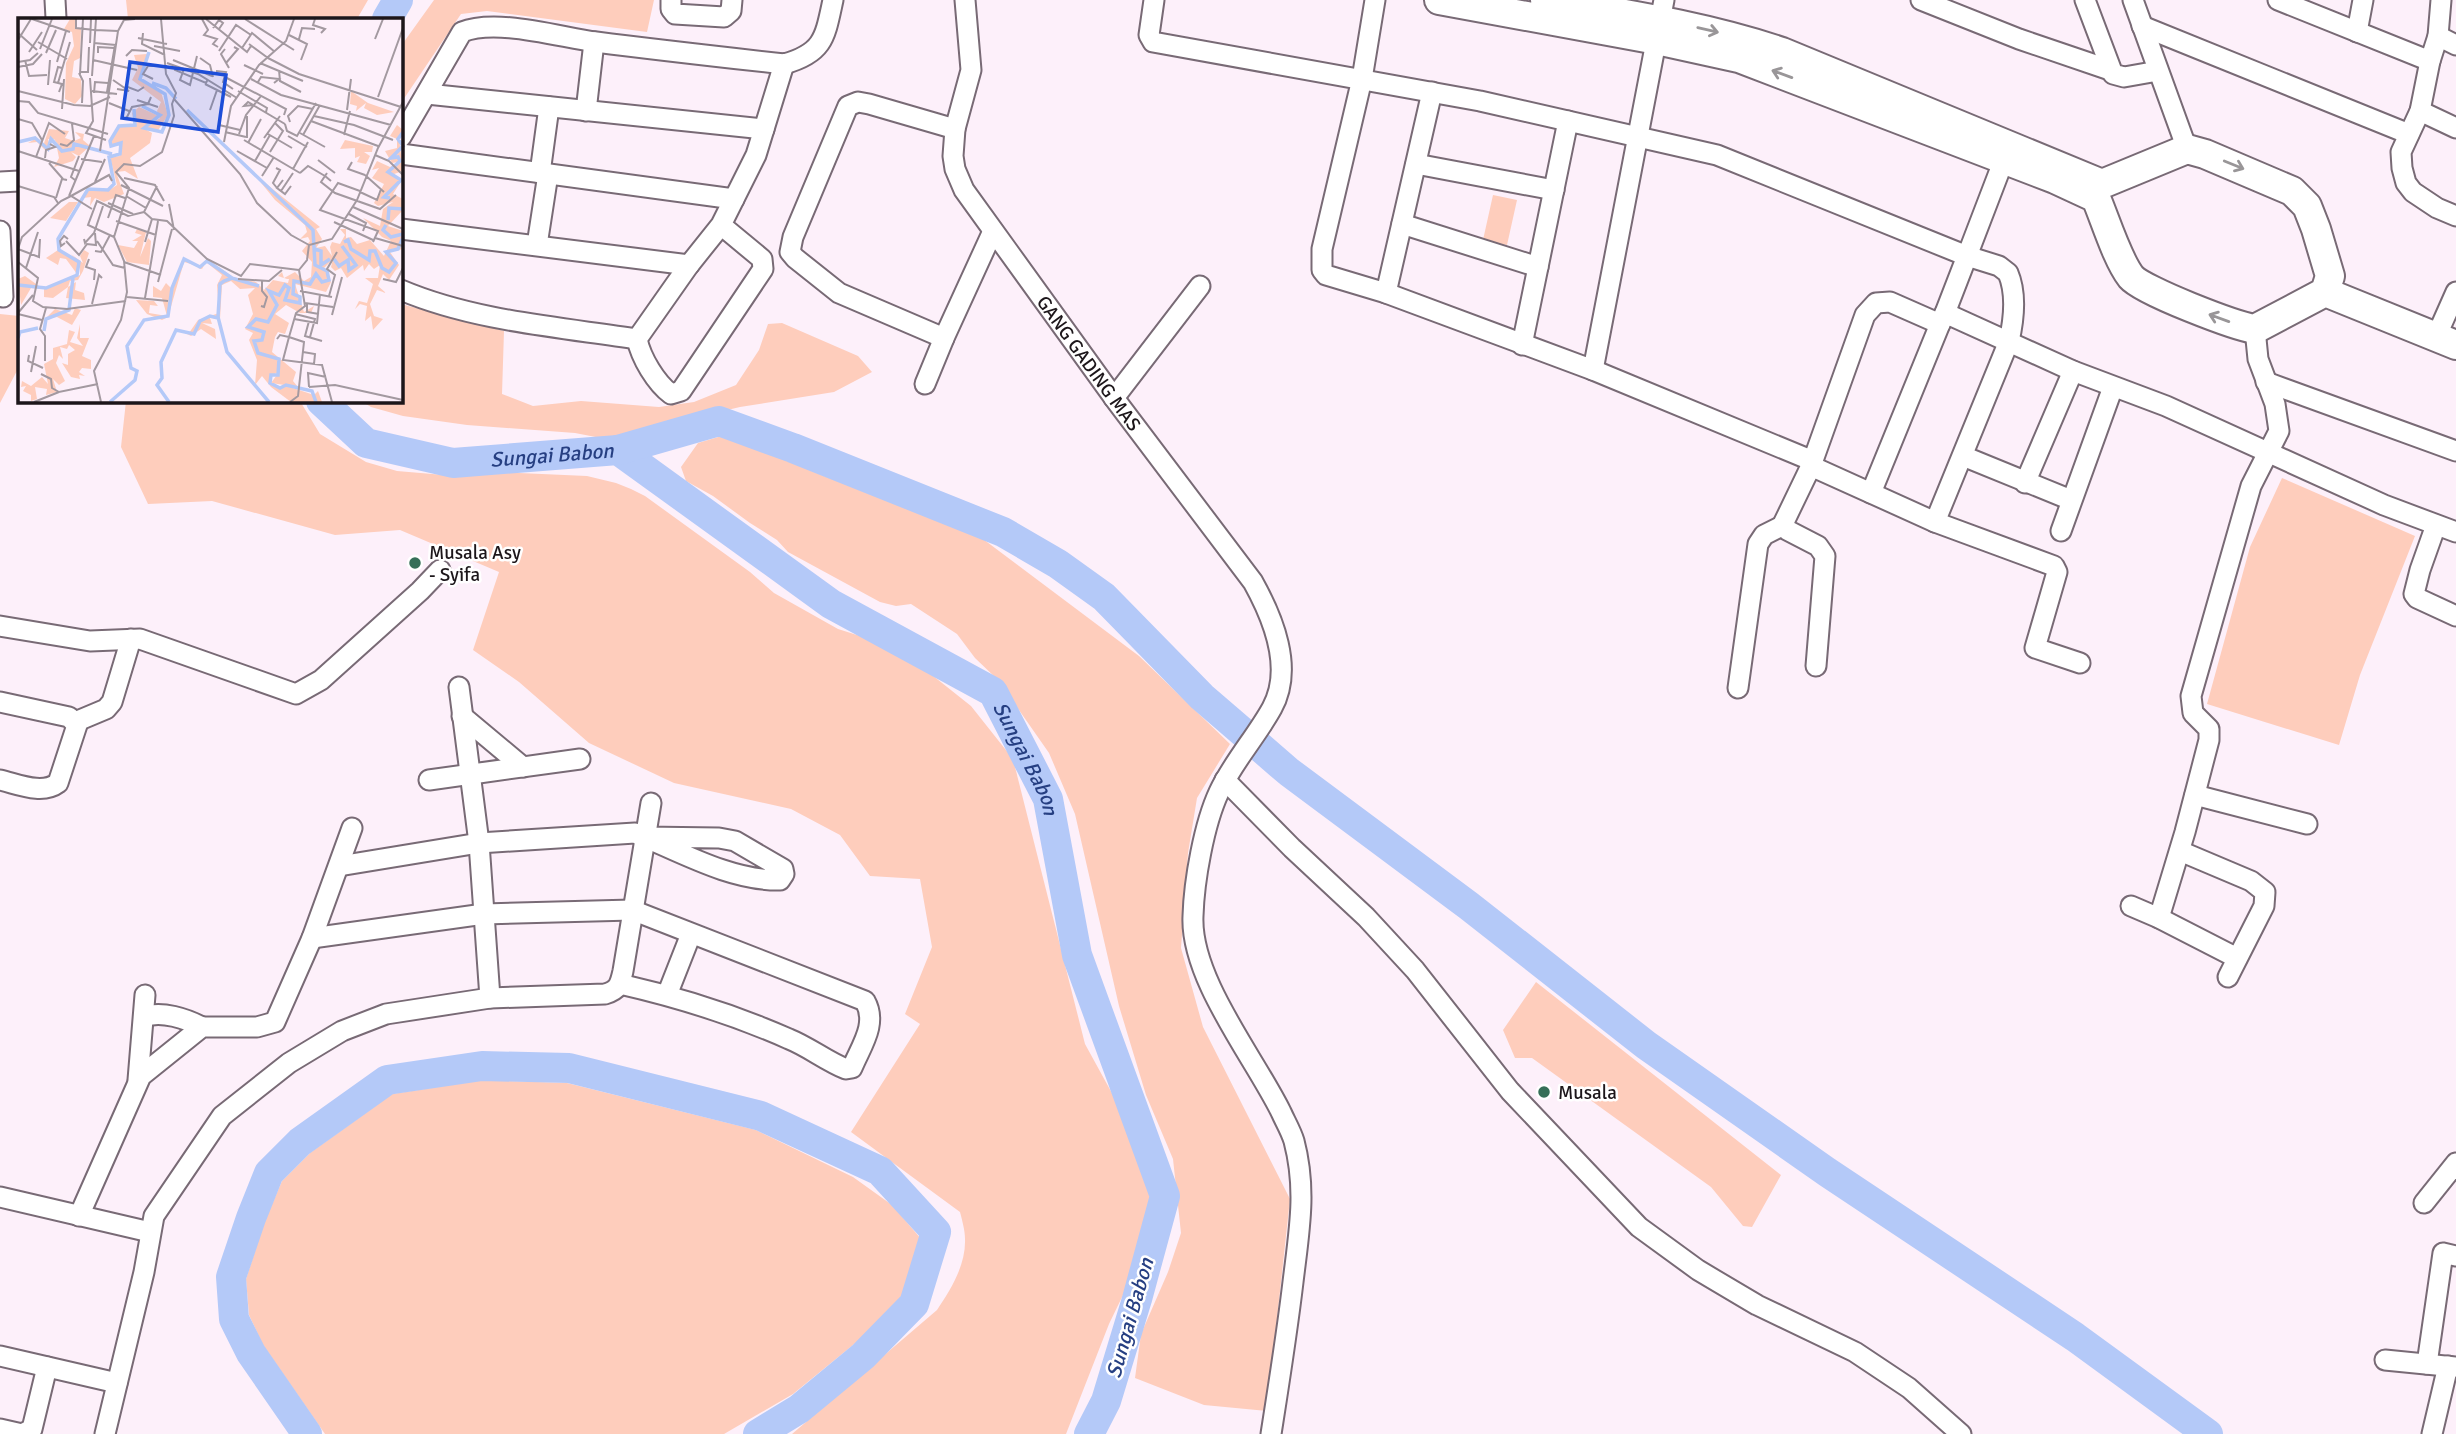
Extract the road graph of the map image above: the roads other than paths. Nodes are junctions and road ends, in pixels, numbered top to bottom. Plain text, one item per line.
1 (671, 0) edge
2 (732, 0) edge
3 (833, 0) edge
4 (965, 0) edge
5 (1154, 0) edge
6 (1375, 0) edge
7 (1439, 0) edge
8 (1545, 0) edge
9 (1921, 0) edge
10 (2085, 0) edge
11 (2133, 0) edge
12 (2364, 0) edge
13 (2441, 0) edge
14 (2284, 1) edge
15 (1661, 20) edge
16 (2142, 26) junction
17 (2357, 32) junction
18 (2447, 41) edge
19 (594, 42) junction
20 (2430, 61) junction
21 (784, 64) junction
22 (2110, 70) junction
23 (2158, 71) junction
24 (1362, 79) junction
25 (1432, 92) junction
26 (428, 94) junction
27 (549, 107) junction
28 (586, 111) junction
29 (2420, 111) junction
30 (1569, 121) junction
31 (2456, 128) edge
32 (764, 129) junction
33 (955, 129) junction
34 (2409, 134) junction
35 (402, 135) edge
36 (1639, 138) junction
37 (2187, 149) junction
38 (2006, 153) junction
39 (402, 154) edge
40 (1416, 164) junction
41 (544, 173) junction
42 (18, 181) edge
43 (0, 183) edge
44 (1554, 190) junction
45 (2099, 191) junction
46 (734, 199) junction
47 (2456, 216) edge
48 (1402, 224) junction
49 (721, 225) junction
50 (402, 229) edge
51 (0, 231) edge
52 (993, 231) junction
53 (537, 245) junction
54 (1967, 256) junction
55 (689, 265) junction
56 (1538, 267) junction
57 (2327, 284) junction
58 (1200, 286) dead end
59 (402, 290) edge
60 (2456, 292) edge
61 (1386, 293) junction
62 (3, 297) dead end
63 (1942, 319) junction
64 (2255, 330) junction
65 (2448, 331) edge
66 (944, 338) junction
67 (637, 339) junction
68 (2009, 341) junction
69 (1522, 345) junction
70 (1593, 370) junction
71 (2073, 371) junction
72 (2266, 382) junction
73 (925, 384) dead end
74 (2113, 387) junction
75 (1114, 398) junction
76 (2456, 451) edge
77 (2268, 452) junction
78 (1963, 456) junction
79 (1812, 463) junction
80 (2025, 483) junction
81 (1871, 493) junction
82 (2071, 500) junction
83 (1935, 522) junction
84 (2436, 525) junction
85 (1784, 526) junction
86 (2062, 531) dead end
87 (2456, 533) edge
88 (439, 570) dead end
89 (2456, 616) edge
90 (0, 626) edge
91 (131, 639) junction
92 (2080, 663) dead end
93 (1816, 666) dead end
94 (458, 687) dead end
95 (1738, 688) dead end
96 (0, 702) edge
97 (462, 716) junction
98 (75, 722) junction
99 (580, 759) dead end
100 (523, 766) junction
101 (469, 774) junction
102 (0, 780) edge
103 (429, 780) dead end
104 (1225, 780) junction
105 (2195, 795) junction
106 (651, 803) dead end
107 (2307, 824) dead end
108 (352, 828) dead end
109 (644, 837) junction
110 (479, 843) junction
111 (2180, 851) junction
112 (339, 866) junction
113 (2131, 906) dead end
114 (632, 910) junction
115 (484, 914) junction
116 (2159, 918) junction
117 (691, 934) junction
118 (312, 938) junction
119 (2237, 958) junction
120 (2228, 977) dead end
121 (620, 984) junction
122 (145, 995) dead end
123 (667, 995) junction
124 (490, 998) junction
125 (144, 1017) junction
126 (202, 1027) junction
127 (138, 1080) junction
128 (2456, 1163) edge
129 (0, 1197) edge
130 (2424, 1203) dead end
131 (79, 1216) junction
132 (150, 1233) junction
133 (2456, 1256) edge
134 (0, 1356) edge
135 (2385, 1360) dead end
136 (2427, 1364) junction
137 (2452, 1366) edge
138 (47, 1367) junction
139 (117, 1382) junction
140 (0, 1429) edge
141 (104, 1434) edge
142 (1271, 1434) edge
143 (1961, 1434) edge
144 (2432, 1434) edge

1 - 2 street
3 - 21 street
4 - 33 street, GANG GADING MAS
5 - 24 street
6 - 24 street
7 - 15 street
8 - 15 street
9 - 22 street
10 - 22 street
11 - 16 street
12 - 17 street
13 - 18 street
14 - 17 street
15 - 36 street
15 - 38 street
16 - 23 street
16 - 34 street
17 - 20 street
18 - 20 street
19 - 21 street
19 - 26 street
19 - 28 street
20 - 29 street
21 - 32 street
22 - 23 street
23 - 37 street
24 - 25 street
24 - 61 street
25 - 30 street
25 - 40 street
26 - 27 street
26 - 35 street
27 - 28 street
27 - 41 street
28 - 32 street
29 - 31 street
29 - 34 street
30 - 36 street
30 - 44 street
32 - 46 street
33 - 52 street, GANG GADING MAS
33 - 66 street
34 - 47 street
36 - 54 street
36 - 70 street
37 - 45 street
37 -> 57 street
38 - 45 street
38 - 54 street
39 - 41 street
40 - 44 street
40 - 48 street
41 - 46 street
41 - 53 street
42 - 43 street
44 - 56 street
64 -> 45 street
46 - 49 street
48 - 56 street
48 - 61 street
49 - 55 street
49 - 67 street
50 - 53 street
51 - 62 street
52 - 66 street
52 - 75 street, GANG GADING MAS
53 - 55 street
54 - 63 street
54 - 68 street
55 - 67 street
56 - 69 street
57 - 64 street
57 - 65 street
58 - 75 street
59 - 67 street
60 - 65 street
61 - 69 street
63 - 68 street
63 - 79 street
63 - 81 street
64 - 72 street
66 - 73 street
68 - 71 street
68 - 78 street
69 - 70 street
70 - 79 street
71 - 74 street
71 - 80 street
72 - 76 street
72 - 77 street
74 - 77 street
74 - 82 street
75 - 104 street, GANG GADING MAS
77 - 84 street
77 - 105 street
78 - 80 street
78 - 83 street
79 - 81 street
79 - 85 street
80 - 82 street
81 - 83 street
82 - 86 street
83 - 92 street
84 - 87 street
84 - 89 street
85 - 93 street
85 - 95 street
88 - 91 street
90 - 91 street
91 - 98 street
94 - 97 street
96 - 98 street
97 - 100 street
97 - 101 street
98 - 102 street
99 - 100 street
100 - 101 street
101 - 103 street
101 - 110 street
104 - 142 street
104 - 143 street
105 - 107 street
105 - 111 street
106 - 109 street
108 - 112 street
109 - 109 street
109 - 110 street
109 - 114 street
110 - 112 street
110 - 115 street
111 - 116 street
111 - 119 street
112 - 118 street
113 - 116 street
114 - 115 street
114 - 117 street
114 - 121 street
115 - 118 street
115 - 124 street
116 - 119 street
117 - 123 street
117 - 123 street
118 - 126 street
119 - 120 street
121 - 123 street
121 - 124 street
122 - 125 street
124 - 132 street
125 - 126 street
125 - 127 street
126 - 127 street
127 - 131 street
128 - 130 street
129 - 131 street
131 - 132 street
132 - 139 street
133 - 136 street
134 - 138 street
135 - 136 street
136 - 137 street
137 - 144 street
138 - 139 street
138 - 140 street
139 - 141 street

